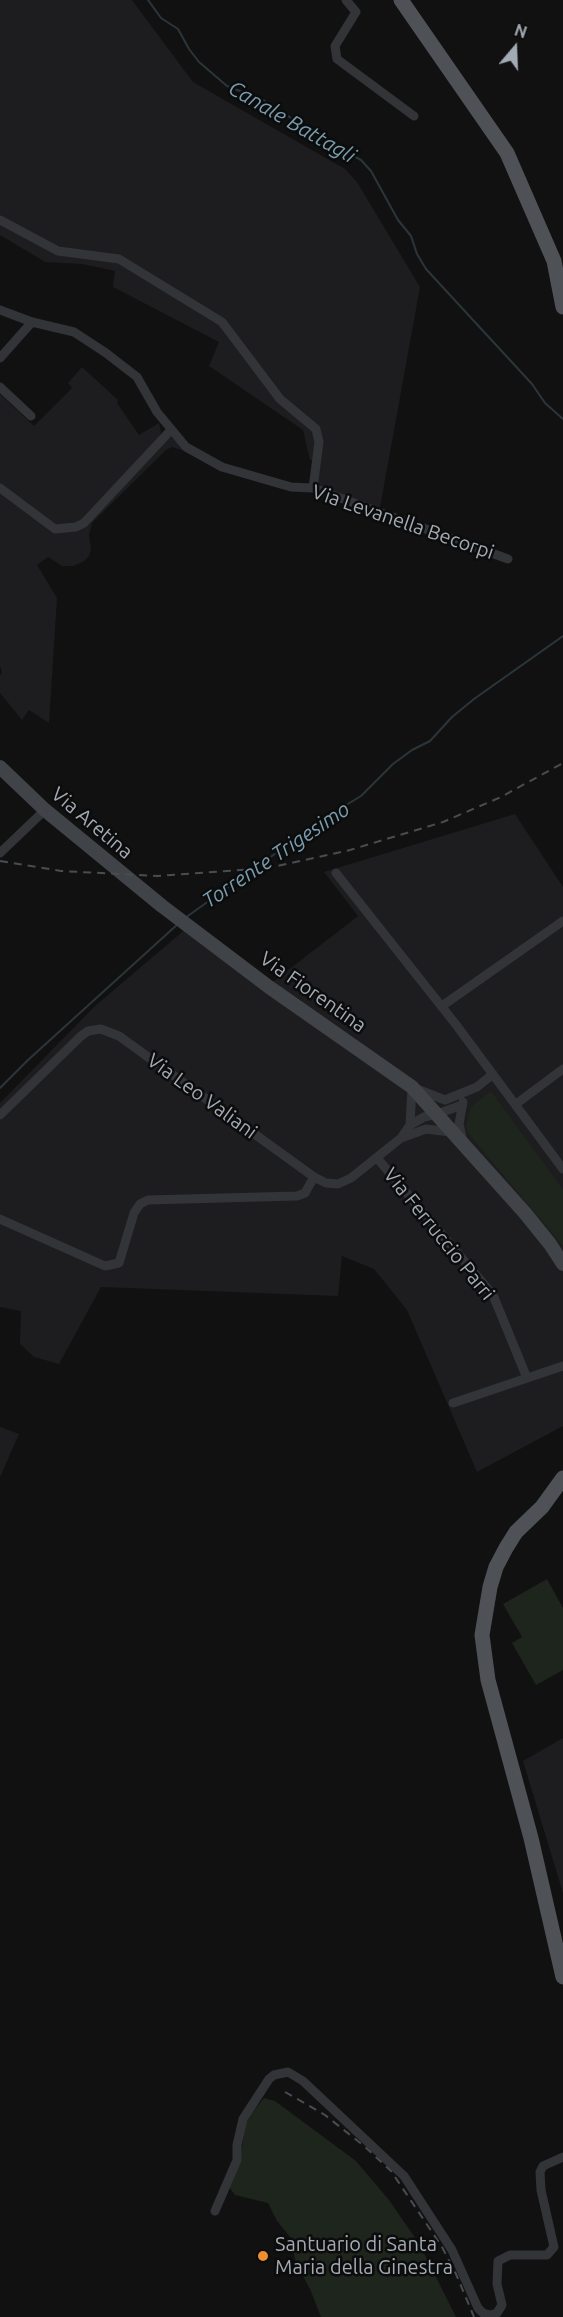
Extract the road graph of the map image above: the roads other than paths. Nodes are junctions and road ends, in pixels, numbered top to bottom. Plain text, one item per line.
1 (346, 0) edge
2 (401, 0) edge
3 (414, 116) dead end
4 (0, 220) edge
5 (563, 307) edge
6 (0, 310) edge
7 (32, 322) junction
8 (0, 358) edge
9 (0, 387) edge
10 (31, 416) dead end
11 (170, 431) junction
12 (0, 488) edge
13 (314, 488) junction
14 (508, 559) dead end
15 (0, 767) edge
16 (45, 810) junction
17 (0, 852) edge
18 (336, 873) dead end
19 (162, 906) joint
20 (563, 921) edge
21 (442, 1006) junction
22 (563, 1069) edge
23 (493, 1074) junction
24 (412, 1086) junction
25 (466, 1093) junction
26 (445, 1100) junction
27 (516, 1104) junction
28 (462, 1105) junction
29 (438, 1114) junction
30 (0, 1115) edge
31 (410, 1125) junction
32 (426, 1129) junction
33 (401, 1138) junction
34 (460, 1138) junction
35 (377, 1158) junction
36 (563, 1169) edge
37 (314, 1177) junction
38 (0, 1219) edge
39 (563, 1264) edge
40 (563, 1365) edge
41 (527, 1378) junction
42 (453, 1403) dead end
43 (563, 1478) edge
44 (563, 1498) edge
45 (542, 1507) junction
46 (563, 1977) edge
47 (563, 2157) edge
48 (215, 2211) dead end

1 - 3 street
2 - 5 main road
4 - 13 street
6 - 7 street, Via Levanella Becorpi
7 - 8 street
7 - 11 street, Via Levanella Becorpi
9 - 10 street
11 - 12 street
11 - 13 street, Via Levanella Becorpi
13 - 14 street, Via Levanella Becorpi
15 - 16 street, Via Aretina
16 - 17 street
16 - 19 street, Via Aretina
18 - 21 street
19 - 24 street, Via Fiorentina
20 - 21 street
21 - 23 street
22 - 27 street
23 - 25 street
23 - 27 street
24 - 26 street
24 - 29 street, Via Fiorentina
24 - 31 street
25 - 26 street
25 - 28 street
26 - 29 street
27 - 36 street
28 - 29 street
28 - 34 street
29 - 31 street
29 - 32 street
29 - 34 street, Via Fiorentina
30 - 37 street, Via Leo Valiani
31 - 33 street, Via Leo Valiani
32 - 33 street
32 - 34 street
33 - 35 street, Via Leo Valiani
34 - 39 street, Via Fiorentina
35 - 37 street, Via Leo Valiani
35 - 41 street, Via Ferruccio Parri
37 - 38 street
40 - 41 street
41 - 42 street
43 - 45 main road
44 - 45 main road
45 - 46 main road
47 - 48 street

